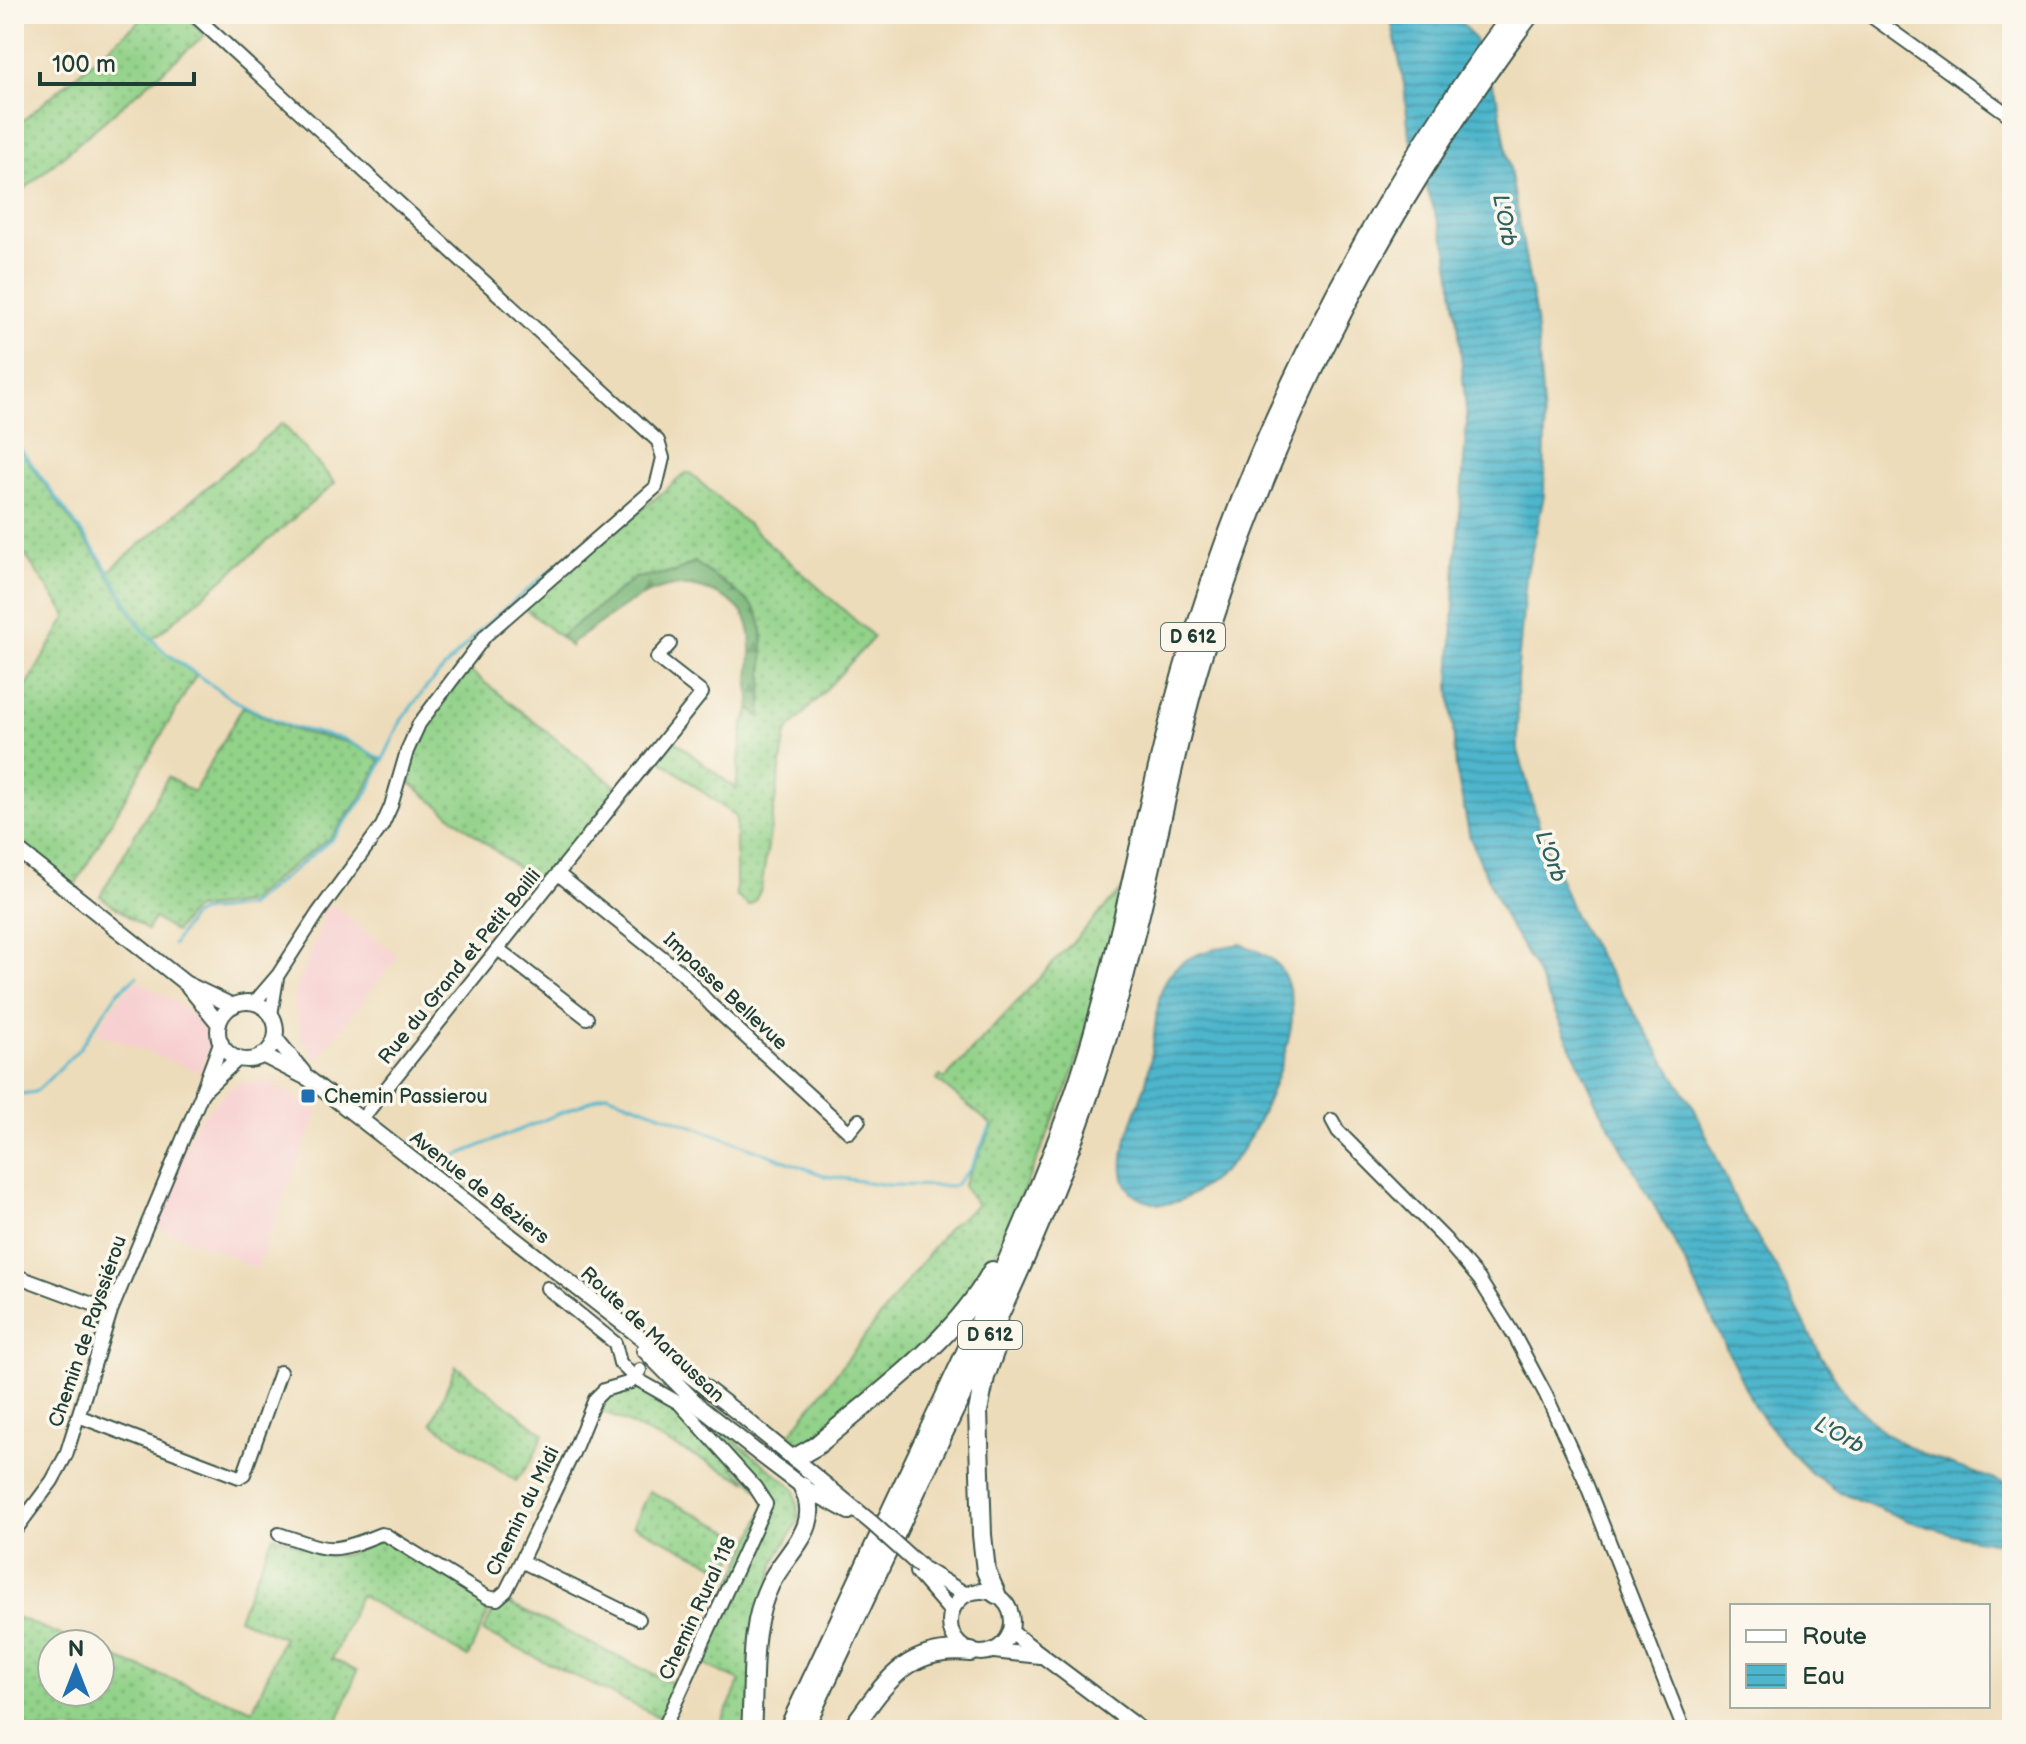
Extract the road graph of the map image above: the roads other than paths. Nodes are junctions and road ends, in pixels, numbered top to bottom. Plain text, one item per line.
1 (193, 14) edge
2 (1868, 14) edge
3 (1518, 18) edge
4 (2012, 117) edge
5 (670, 644) dead end
6 (14, 847) edge
7 (558, 874) junction
8 (498, 949) junction
9 (278, 975) junction
10 (185, 983) junction
11 (254, 1003) junction
12 (233, 1006) junction
13 (271, 1015) junction
14 (587, 1018) dead end
15 (219, 1024) junction
16 (275, 1038) junction
17 (221, 1043) junction
18 (262, 1055) junction
19 (238, 1058) junction
20 (309, 1079) junction
21 (203, 1091) junction
22 (361, 1120) junction
23 (859, 1120) dead end
24 (1332, 1120) dead end
25 (1048, 1186) junction
26 (550, 1268) junction
27 (14, 1275) edge
28 (547, 1288) dead end
29 (111, 1311) junction
30 (644, 1350) junction
31 (658, 1363) junction
32 (280, 1372) dead end
33 (637, 1374) junction
34 (78, 1416) junction
35 (795, 1458) junction
36 (803, 1487) junction
37 (870, 1526) junction
38 (14, 1532) edge
39 (279, 1534) dead end
40 (521, 1561) junction
41 (919, 1569) junction
42 (996, 1594) junction
43 (966, 1595) junction
44 (952, 1612) junction
45 (639, 1619) dead end
46 (1011, 1632) junction
47 (994, 1651) junction
48 (971, 1652) junction
49 (1040, 1656) junction
50 (663, 1730) edge
51 (751, 1730) edge
52 (788, 1730) edge
53 (803, 1730) edge
54 (851, 1730) edge
55 (1141, 1730) edge
56 (1684, 1730) edge

1 - 9 street
2 - 4 street
3 - 25 highway, D 612
5 - 7 street, Rue du Grand et Petit Bailli
6 - 10 main road
7 - 8 street, Rue du Grand et Petit Bailli
7 - 23 street, Impasse Bellevue
8 - 14 street
8 - 22 street, Rue du Grand et Petit Bailli
9 - 11 street
9 - 13 street
10 - 12 main road
10 - 15 main road
11 - 12 main road
11 - 13 main road
12 - 15 main road
13 - 16 main road
15 - 17 main road
16 - 18 main road
16 - 20 main road, Avenue de Béziers
17 - 19 main road
17 - 21 main road, Chemin de Payssiérou
18 - 19 main road
18 - 20 main road, Avenue de Béziers
19 - 21 main road, Chemin de Payssiérou
20 - 22 main road, Avenue de Béziers
21 - 29 street, Chemin de Payssiérou
22 - 26 main road, Avenue de Béziers
24 - 56 street
25 - 35 highway
25 - 42 highway
25 - 52 highway, D 612
25 - 53 highway, D 612
26 - 30 main road, Route de Maraussan
26 - 35 main road, Route de Maraussan
27 - 29 street
28 - 33 street
29 - 34 street, Chemin de Payssiérou
30 - 31 main road, Route de Maraussan
30 - 33 street
31 - 33 street, Chemin du Midi
31 - 36 main road, Route de Maraussan
32 - 34 street
33 - 40 street, Chemin du Midi
33 - 50 street, Chemin Rural 118
34 - 38 street, Chemin de Payssiérou
35 - 37 main road, Route de Maraussan
36 - 37 main road, Route de Maraussan
36 - 51 highway
37 - 41 main road, Route de Maraussan, bridge
39 - 40 street, Chemin du Midi
40 - 45 street
41 - 43 main road, Route de Maraussan
41 - 44 main road, Route de Maraussan
42 - 43 main road
42 - 46 main road
43 - 44 main road
44 - 48 main road
46 - 47 main road
46 - 49 main road
47 - 48 main road
47 - 49 main road
48 - 54 highway
49 - 55 main road

